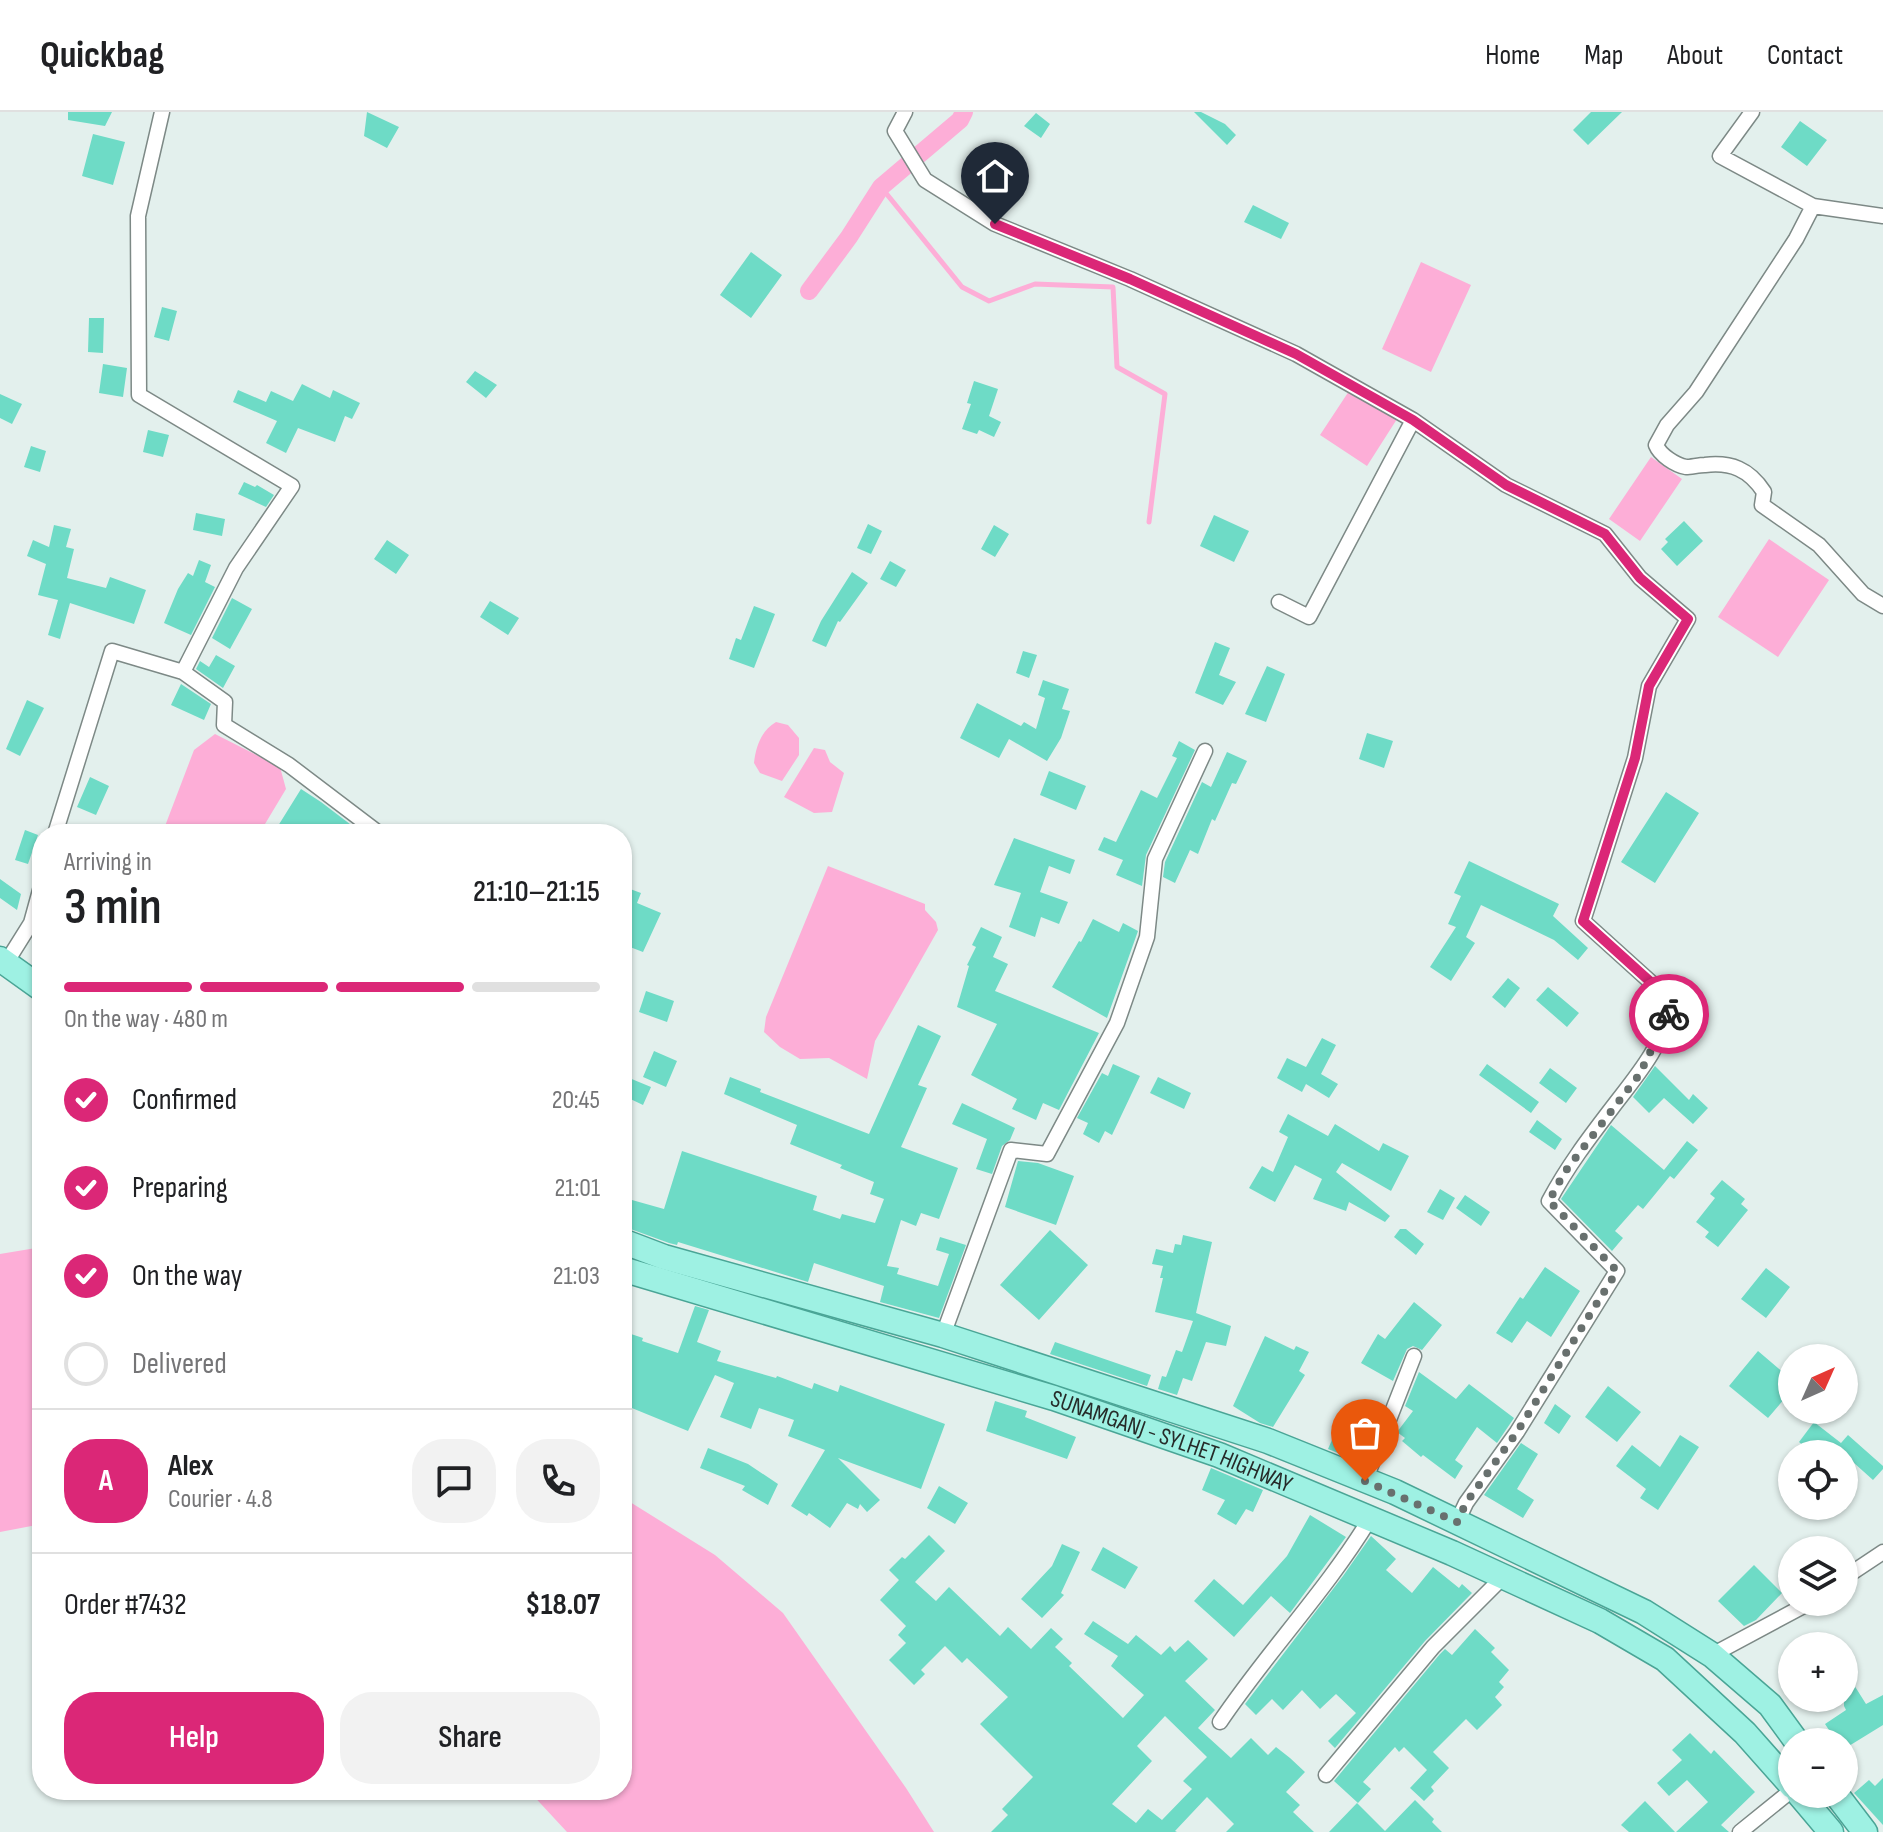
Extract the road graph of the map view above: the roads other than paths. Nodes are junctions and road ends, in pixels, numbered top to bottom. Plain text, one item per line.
1 (162, 112) edge
2 (905, 112) edge
3 (1752, 112) edge
4 (1813, 206) junction
5 (1883, 216) edge
6 (1413, 420) junction
7 (1279, 602) dead end
8 (1883, 606) edge
9 (183, 672) junction
10 (1205, 751) dead end
11 (58, 824) edge
12 (367, 824) edge
13 (32, 919) edge
14 (3, 961) edge
15 (32, 982) edge
16 (632, 1245) edge
17 (632, 1272) edge
18 (943, 1335) junction
19 (1414, 1356) dead end
20 (1365, 1481) junction
21 (1371, 1517) junction
22 (1457, 1522) junction
23 (1883, 1552) edge
24 (1858, 1569) edge
25 (1503, 1577) junction
26 (1785, 1616) edge
27 (1712, 1655) junction
28 (1220, 1722) dead end
29 (1787, 1728) edge
30 (1778, 1772) edge
31 (1326, 1775) dead end
32 (1778, 1800) edge
33 (1811, 1808) edge
34 (1847, 1808) edge
35 (1740, 1832) edge
36 (1831, 1832) edge
37 (1865, 1832) edge

1 - 9 street
2 - 6 street
3 - 4 street
4 - 5 street
4 - 8 street
6 - 7 street
6 - 22 street
9 - 11 street
9 - 12 street
10 - 18 street
13 - 14 street
14 - 15 main road
16 - 18 main road, SUNAMGANJ - SYLHET HIGHWAY
17 - 21 main road, SUNAMGANJ - SYLHET HIGHWAY
18 - 20 main road, SUNAMGANJ - SYLHET HIGHWAY
19 - 20 street
20 - 22 main road, SUNAMGANJ - SYLHET HIGHWAY
21 - 25 main road, SUNAMGANJ - SYLHET HIGHWAY
21 - 28 street
22 - 27 main road, SUNAMGANJ - SYLHET HIGHWAY
23 - 24 street
25 - 30 main road, SUNAMGANJ - SYLHET HIGHWAY
25 - 31 street
26 - 27 street
27 - 29 main road, SUNAMGANJ - SYLHET HIGHWAY
32 - 35 street
33 - 36 main road
34 - 37 main road

